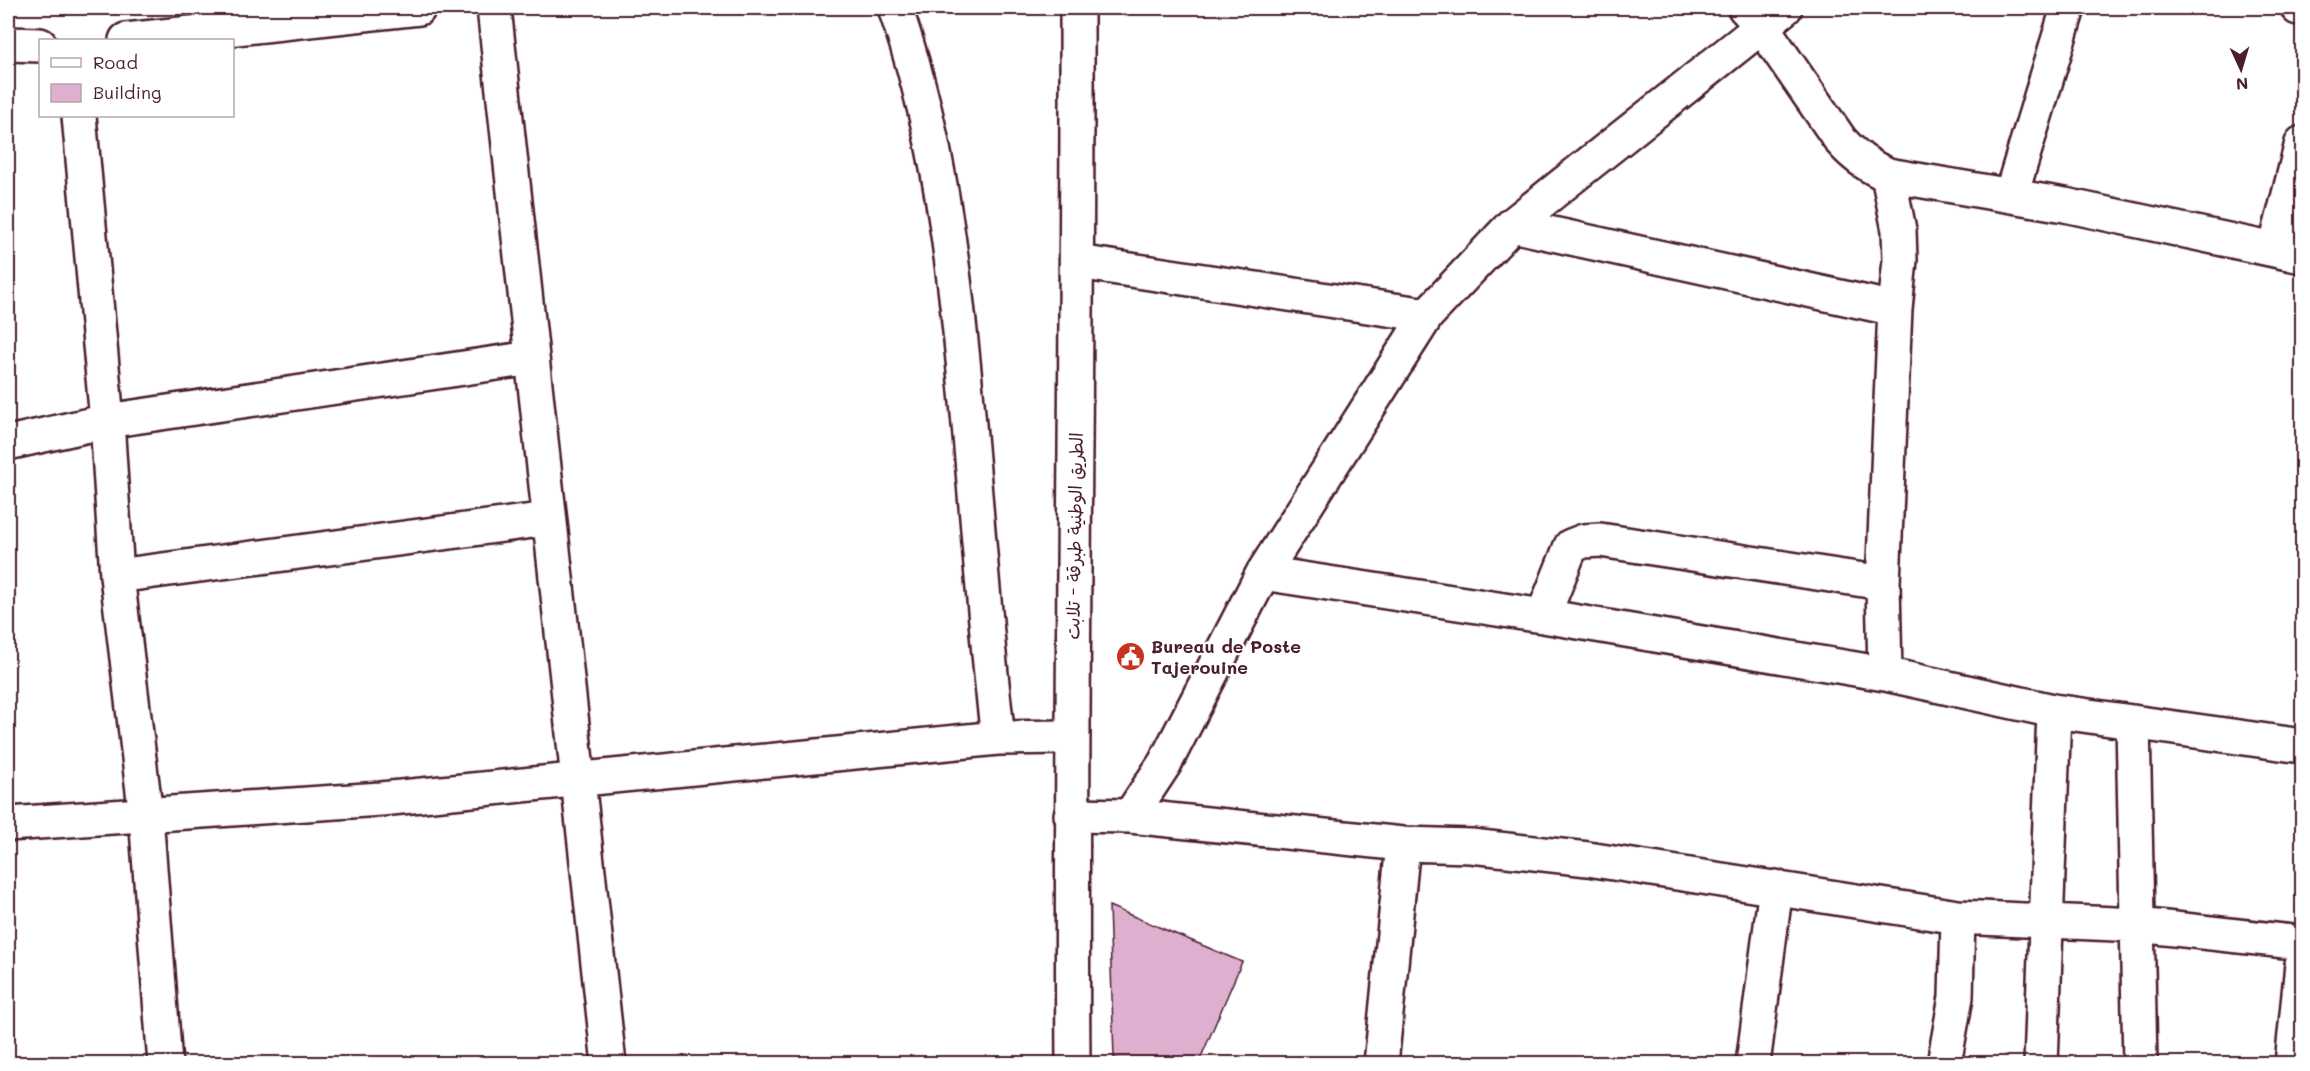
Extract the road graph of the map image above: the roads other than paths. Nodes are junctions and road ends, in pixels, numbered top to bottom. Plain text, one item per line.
1 (419, 8) edge
2 (494, 8) edge
3 (895, 8) edge
4 (1077, 8) edge
5 (2068, 8) edge
6 (1764, 14) edge
7 (175, 21) edge
8 (129, 39) edge
9 (8, 44) edge
10 (39, 45) edge
11 (79, 117) edge
12 (2302, 143) edge
13 (1888, 175) junction
14 (2011, 195) junction
15 (1512, 225) junction
16 (2289, 253) edge
17 (1078, 262) junction
18 (1895, 309) junction
19 (1427, 315) junction
20 (531, 358) junction
21 (108, 421) junction
22 (8, 443) edge
23 (548, 519) junction
24 (1263, 573) junction
25 (117, 576) junction
26 (1883, 583) junction
27 (1543, 616) junction
28 (1885, 674) junction
29 (2054, 711) junction
30 (2133, 723) junction
31 (1071, 737) junction
32 (998, 738) junction
33 (2302, 746) edge
34 (577, 777) junction
35 (1071, 815) junction
36 (146, 816) junction
37 (1130, 816) junction
38 (8, 824) edge
39 (1403, 844) junction
40 (1776, 887) junction
41 (1958, 917) junction
42 (2048, 921) junction
43 (2138, 925) junction
44 (2302, 943) edge
45 (2302, 964) edge
46 (165, 1064) edge
47 (609, 1064) edge
48 (1073, 1064) edge
49 (1381, 1064) edge
50 (1753, 1064) edge
51 (1944, 1064) edge
52 (2041, 1064) edge
53 (2140, 1064) edge
54 (2292, 1064) edge

1 - 7 street
2 - 20 street
3 - 32 street
4 - 17 street, الطريق الوطنية طبرقة - تلابت
5 - 14 street
6 - 13 street
6 - 15 street
7 - 8 street
9 - 10 street
11 - 21 street
12 - 16 street
13 - 14 street
13 - 18 street
14 - 16 street
15 - 18 street
15 - 19 street
17 - 19 street
17 - 31 street, الطريق الوطنية طبرقة - تلابت
18 - 26 street
19 - 24 street
20 - 21 street
20 - 23 street
21 - 22 street
21 - 25 street
23 - 25 street
23 - 34 street
24 - 27 street
24 - 37 street
25 - 36 street
26 - 27 street
26 - 28 street
27 - 28 street
28 - 29 street
29 - 30 street
29 - 42 street
30 - 33 street
30 - 43 street
31 - 32 street
31 - 35 street, الطريق الوطنية طبرقة - تلابت
32 - 34 street
34 - 36 street
34 - 47 street
35 - 37 street
35 - 48 street, الطريق الوطنية طبرقة - تلابت
36 - 38 street
36 - 46 street
37 - 39 street
39 - 40 street
39 - 49 street
40 - 41 street
40 - 50 street
41 - 42 street
41 - 51 street
42 - 43 street
42 - 52 street
43 - 44 street
43 - 53 street
45 - 54 street

